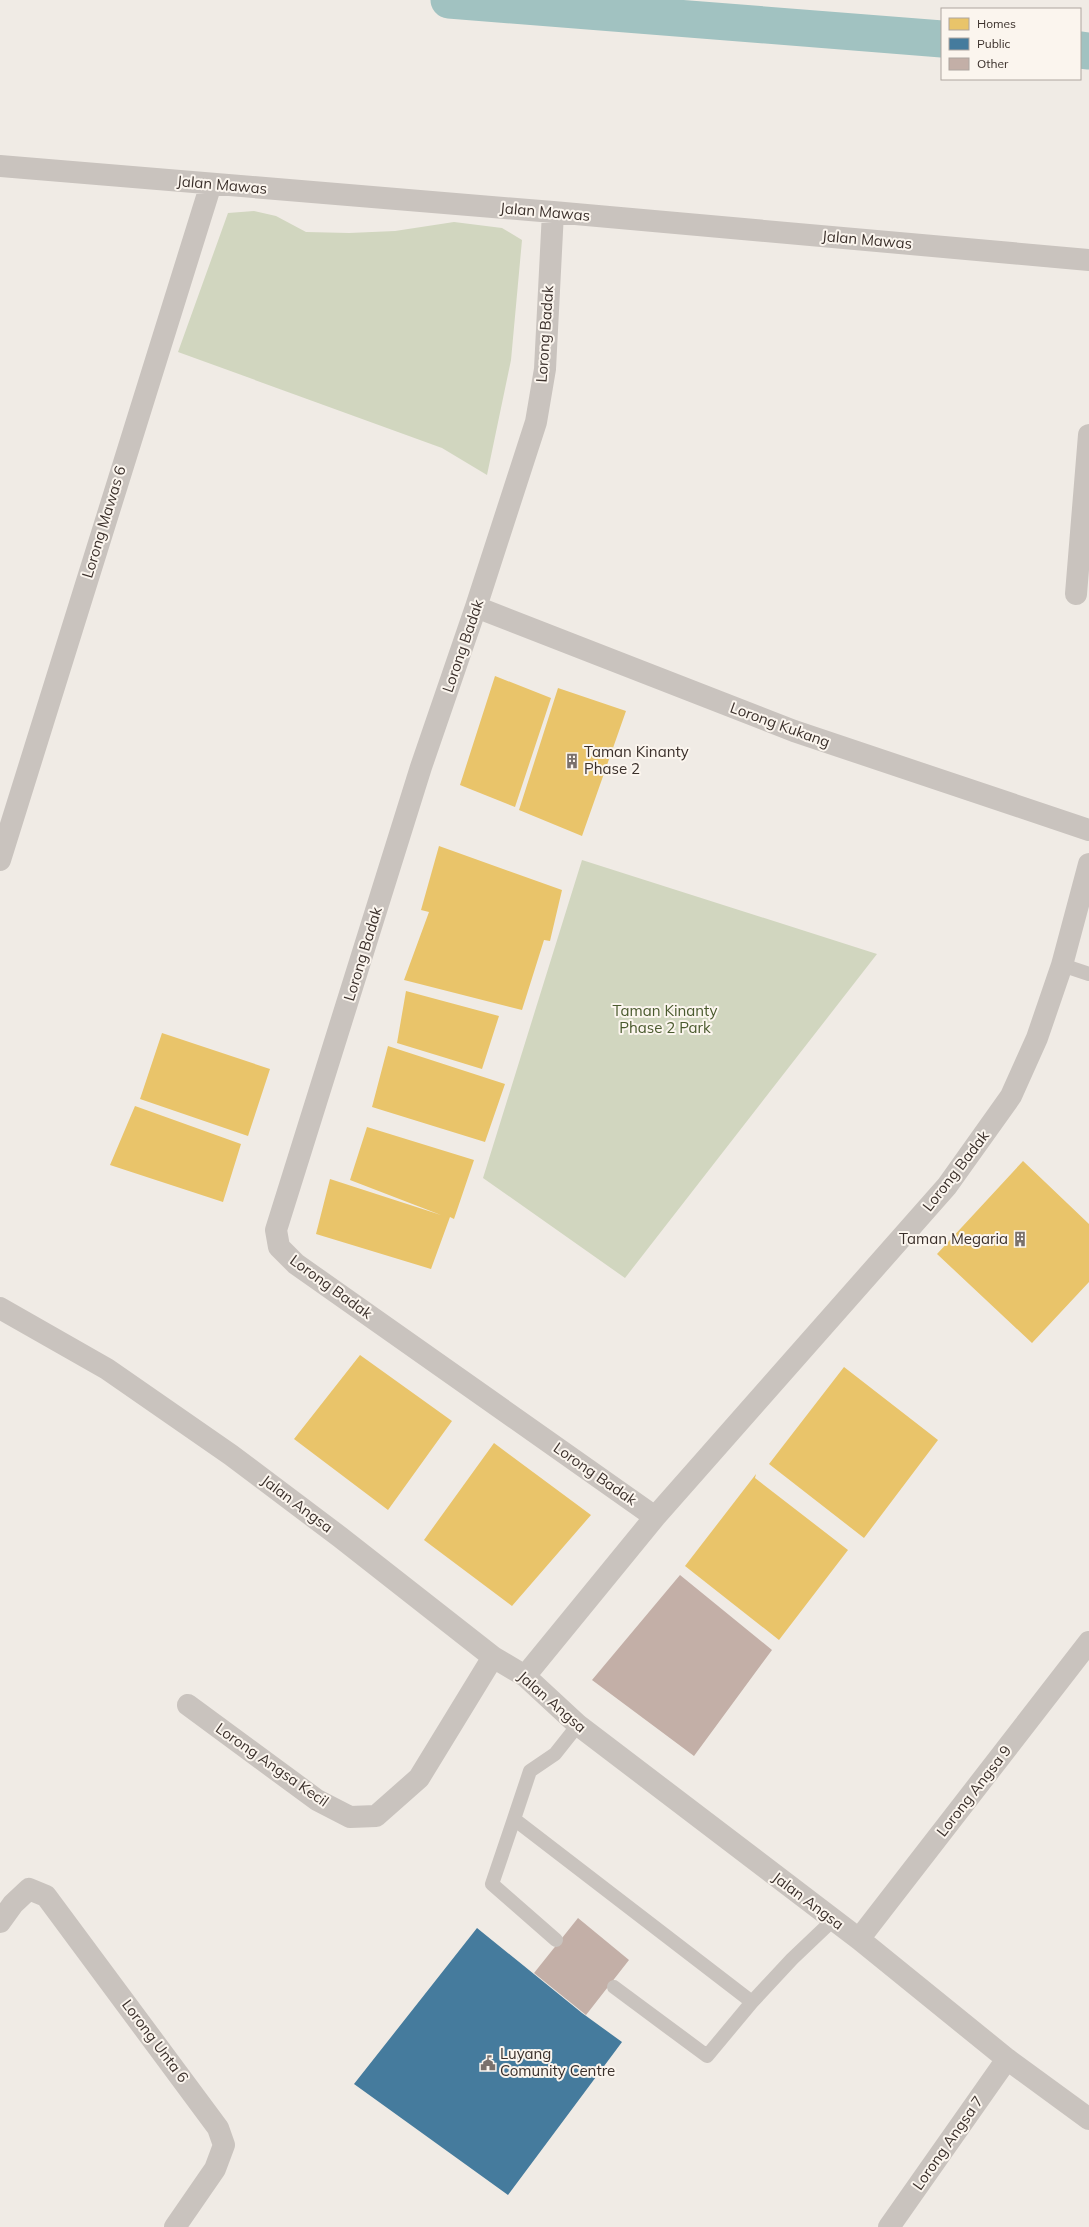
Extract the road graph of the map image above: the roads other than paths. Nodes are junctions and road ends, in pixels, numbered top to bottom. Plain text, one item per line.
1 (0, 166) edge
2 (211, 184) junction
3 (553, 212) junction
4 (1089, 260) edge
5 (1089, 435) edge
6 (1076, 594) dead end
7 (476, 607) junction
8 (1089, 830) edge
9 (0, 860) edge
10 (1089, 864) edge
11 (1062, 965) junction
12 (1089, 974) edge
13 (0, 1308) edge
14 (655, 1517) junction
15 (1089, 1642) edge
16 (493, 1657) junction
17 (525, 1676) junction
18 (188, 1705) dead end
19 (578, 1725) junction
20 (514, 1819) junction
21 (833, 1920) junction
22 (0, 1922) edge
23 (859, 1939) junction
24 (556, 1940) dead end
25 (614, 1987) dead end
26 (752, 2002) junction
27 (1007, 2059) junction
28 (1089, 2119) edge
29 (175, 2227) edge
30 (889, 2227) edge

1 - 2 street, Jalan Mawas
2 - 3 street, Jalan Mawas
2 - 9 street, Lorong Mawas 6
3 - 4 street, Jalan Mawas
3 - 7 street, Lorong Badak
5 - 6 street
7 - 8 street, Lorong Kukang
7 - 14 street, Lorong Badak
10 - 11 street, Lorong Badak
11 - 12 lane
11 - 14 street, Lorong Badak
13 - 16 street, Jalan Angsa
14 - 17 street, Lorong Badak
15 - 23 street, Lorong Angsa 9
16 - 17 street, Jalan Angsa
16 - 18 street, Lorong Angsa Kecil
17 - 19 street, Jalan Angsa
19 - 20 lane
19 - 21 street, Jalan Angsa
20 - 24 lane
20 - 26 lane
21 - 23 street, Jalan Angsa
21 - 26 lane
22 - 29 street, Lorong Unta 6
23 - 27 street, Jalan Angsa
25 - 26 lane
27 - 28 street, Jalan Angsa
27 - 30 street, Lorong Angsa 7

